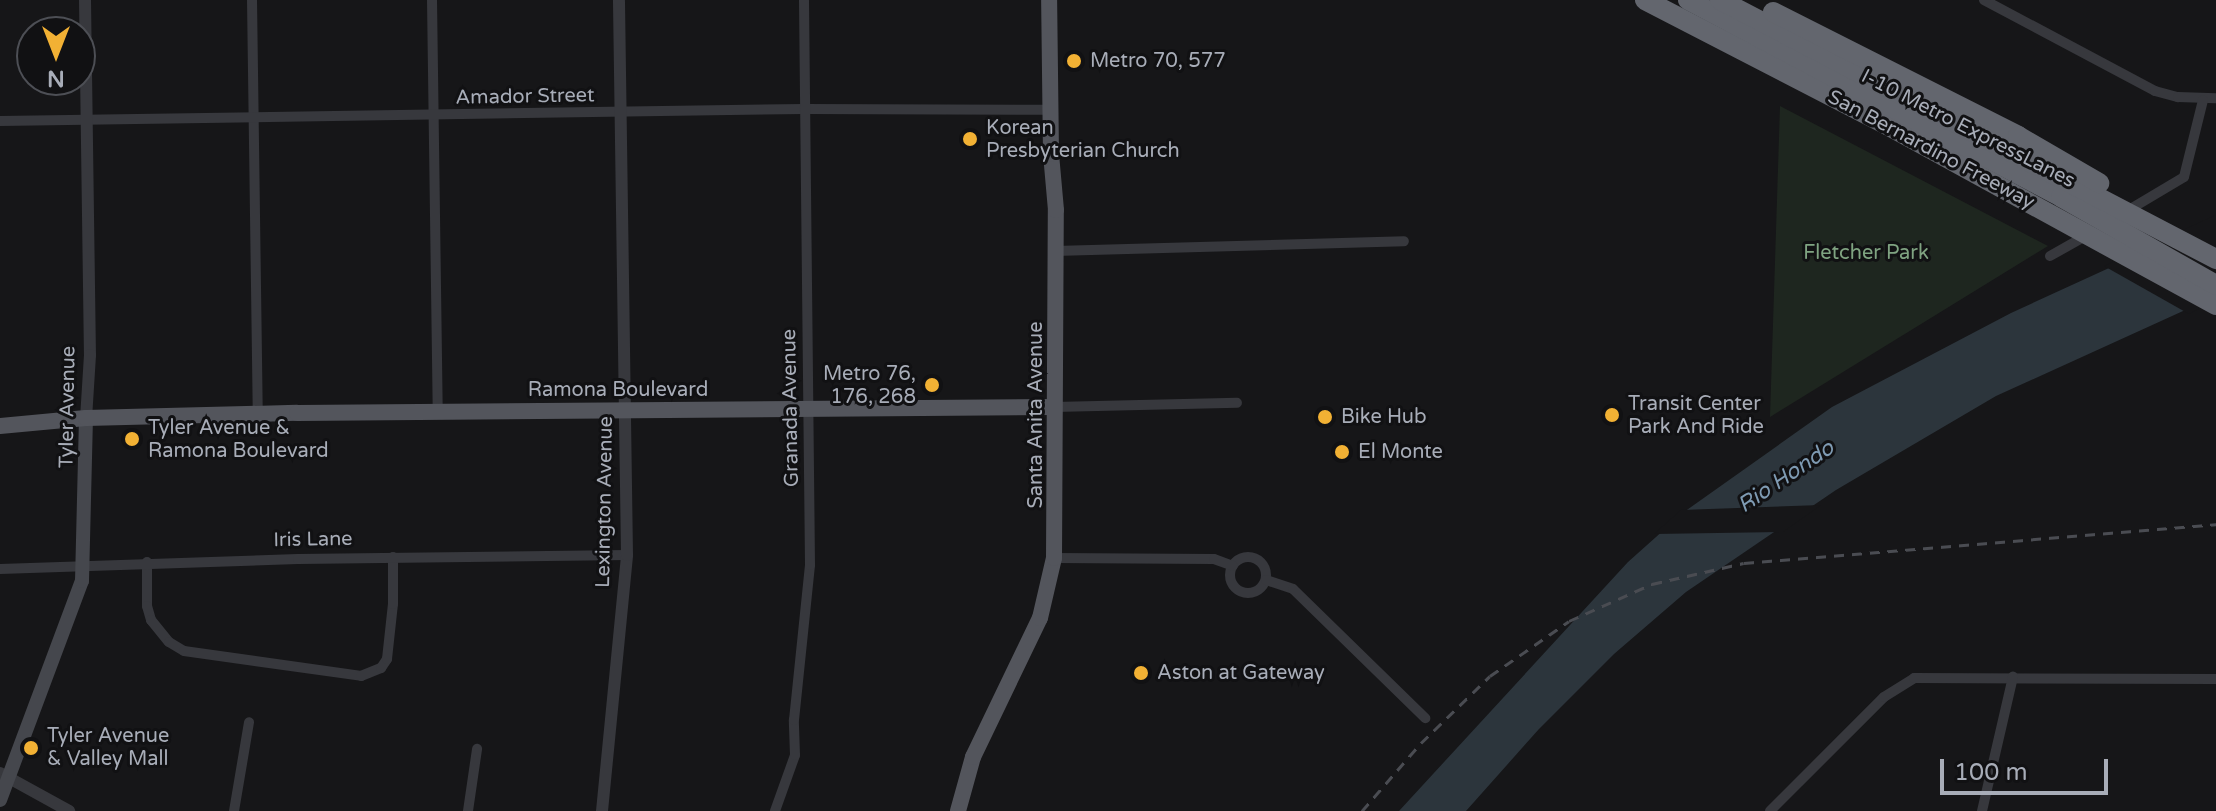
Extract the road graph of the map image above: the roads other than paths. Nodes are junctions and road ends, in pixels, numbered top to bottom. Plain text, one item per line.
1 (85, 0) edge
2 (252, 0) edge
3 (432, 0) edge
4 (619, 0) edge
5 (804, 0) edge
6 (1049, 0) edge
7 (1644, 0) edge
8 (1688, 0) edge
9 (1720, 0) edge
10 (1749, 0) edge
11 (1984, 0) edge
12 (2216, 98) edge
13 (2203, 100) junction
14 (804, 109) junction
15 (1050, 110) junction
16 (620, 114) junction
17 (432, 116) junction
18 (252, 120) junction
19 (0, 121) edge
20 (87, 121) junction
21 (1987, 180) junction
22 (2061, 197) junction
23 (2118, 200) junction
24 (1404, 241) dead end
25 (2216, 244) edge
26 (1055, 251) junction
27 (2050, 256) dead end
28 (2216, 259) edge
29 (2216, 285) edge
30 (2216, 305) edge
31 (1237, 403) dead end
32 (1054, 407) junction
33 (626, 409) junction
34 (438, 410) junction
35 (810, 410) junction
36 (258, 413) junction
37 (86, 418) junction
38 (0, 426) edge
39 (627, 555) junction
40 (393, 557) junction
41 (1054, 558) junction
42 (147, 562) junction
43 (85, 563) junction
44 (1233, 566) junction
45 (0, 569) edge
46 (1266, 580) junction
47 (2013, 677) junction
48 (2216, 679) edge
49 (1425, 718) dead end
50 (249, 722) dead end
51 (477, 749) dead end
52 (4, 775) edge
53 (0, 800) edge
54 (69, 811) edge
55 (234, 811) edge
56 (468, 811) edge
57 (602, 811) edge
58 (775, 811) edge
59 (958, 811) edge
60 (1770, 811) edge
61 (1982, 811) edge

1 - 20 street, Tyler Avenue
2 - 18 street
3 - 17 street
4 - 16 street, Lexington Avenue
5 - 14 street, Granada Avenue
6 - 15 main road, Santa Anita Avenue
7 - 21 highway, San Bernardino Freeway
8 - 22 highway, I-10 Metro ExpressLanes
9 - 23 highway, I-10 Metro ExpressLanes
10 - 23 highway
11 - 13 street
12 - 13 street
13 - 27 street
14 - 15 street, Amador Street
14 - 16 street, Amador Street
14 - 35 street, Granada Avenue
15 - 26 main road, Santa Anita Avenue
16 - 17 street, Amador Street
16 - 33 street, Lexington Avenue
17 - 18 street, Amador Street
17 - 34 street
18 - 20 street, Amador Street
18 - 36 street
19 - 20 street, Amador Street
20 - 37 street, Tyler Avenue
21 - 22 highway
21 - 30 highway, San Bernardino Freeway
22 - 29 highway, I-10 Metro ExpressLanes
23 - 25 highway
23 - 28 highway, I-10 Metro ExpressLanes
24 - 26 street
26 - 32 main road, Santa Anita Avenue
31 - 32 street, Ramona Boulevard
32 - 35 main road, Ramona Boulevard
32 - 41 main road, Santa Anita Avenue
33 - 34 main road, Ramona Boulevard
33 - 35 main road, Ramona Boulevard
33 - 39 street, Lexington Avenue
34 - 36 main road, Ramona Boulevard
35 - 58 street, Granada Avenue
36 - 37 main road, Ramona Boulevard
37 - 38 main road, Ramona Boulevard
37 - 43 main road, Tyler Avenue
39 - 40 street, Iris Lane
39 - 57 street, Lexington Avenue
40 - 42 street, Iris Lane
40 - 42 street
41 - 44 street
41 - 59 main road, Santa Anita Avenue
42 - 43 street, Iris Lane
43 - 45 street, Iris Lane
43 - 52 main road, Tyler Avenue
44 - 46 street
44 - 46 street
46 - 49 street
47 - 48 street
47 - 60 street
47 - 61 street
50 - 55 street
51 - 56 street
52 - 53 main road, Tyler Avenue
52 - 54 street

